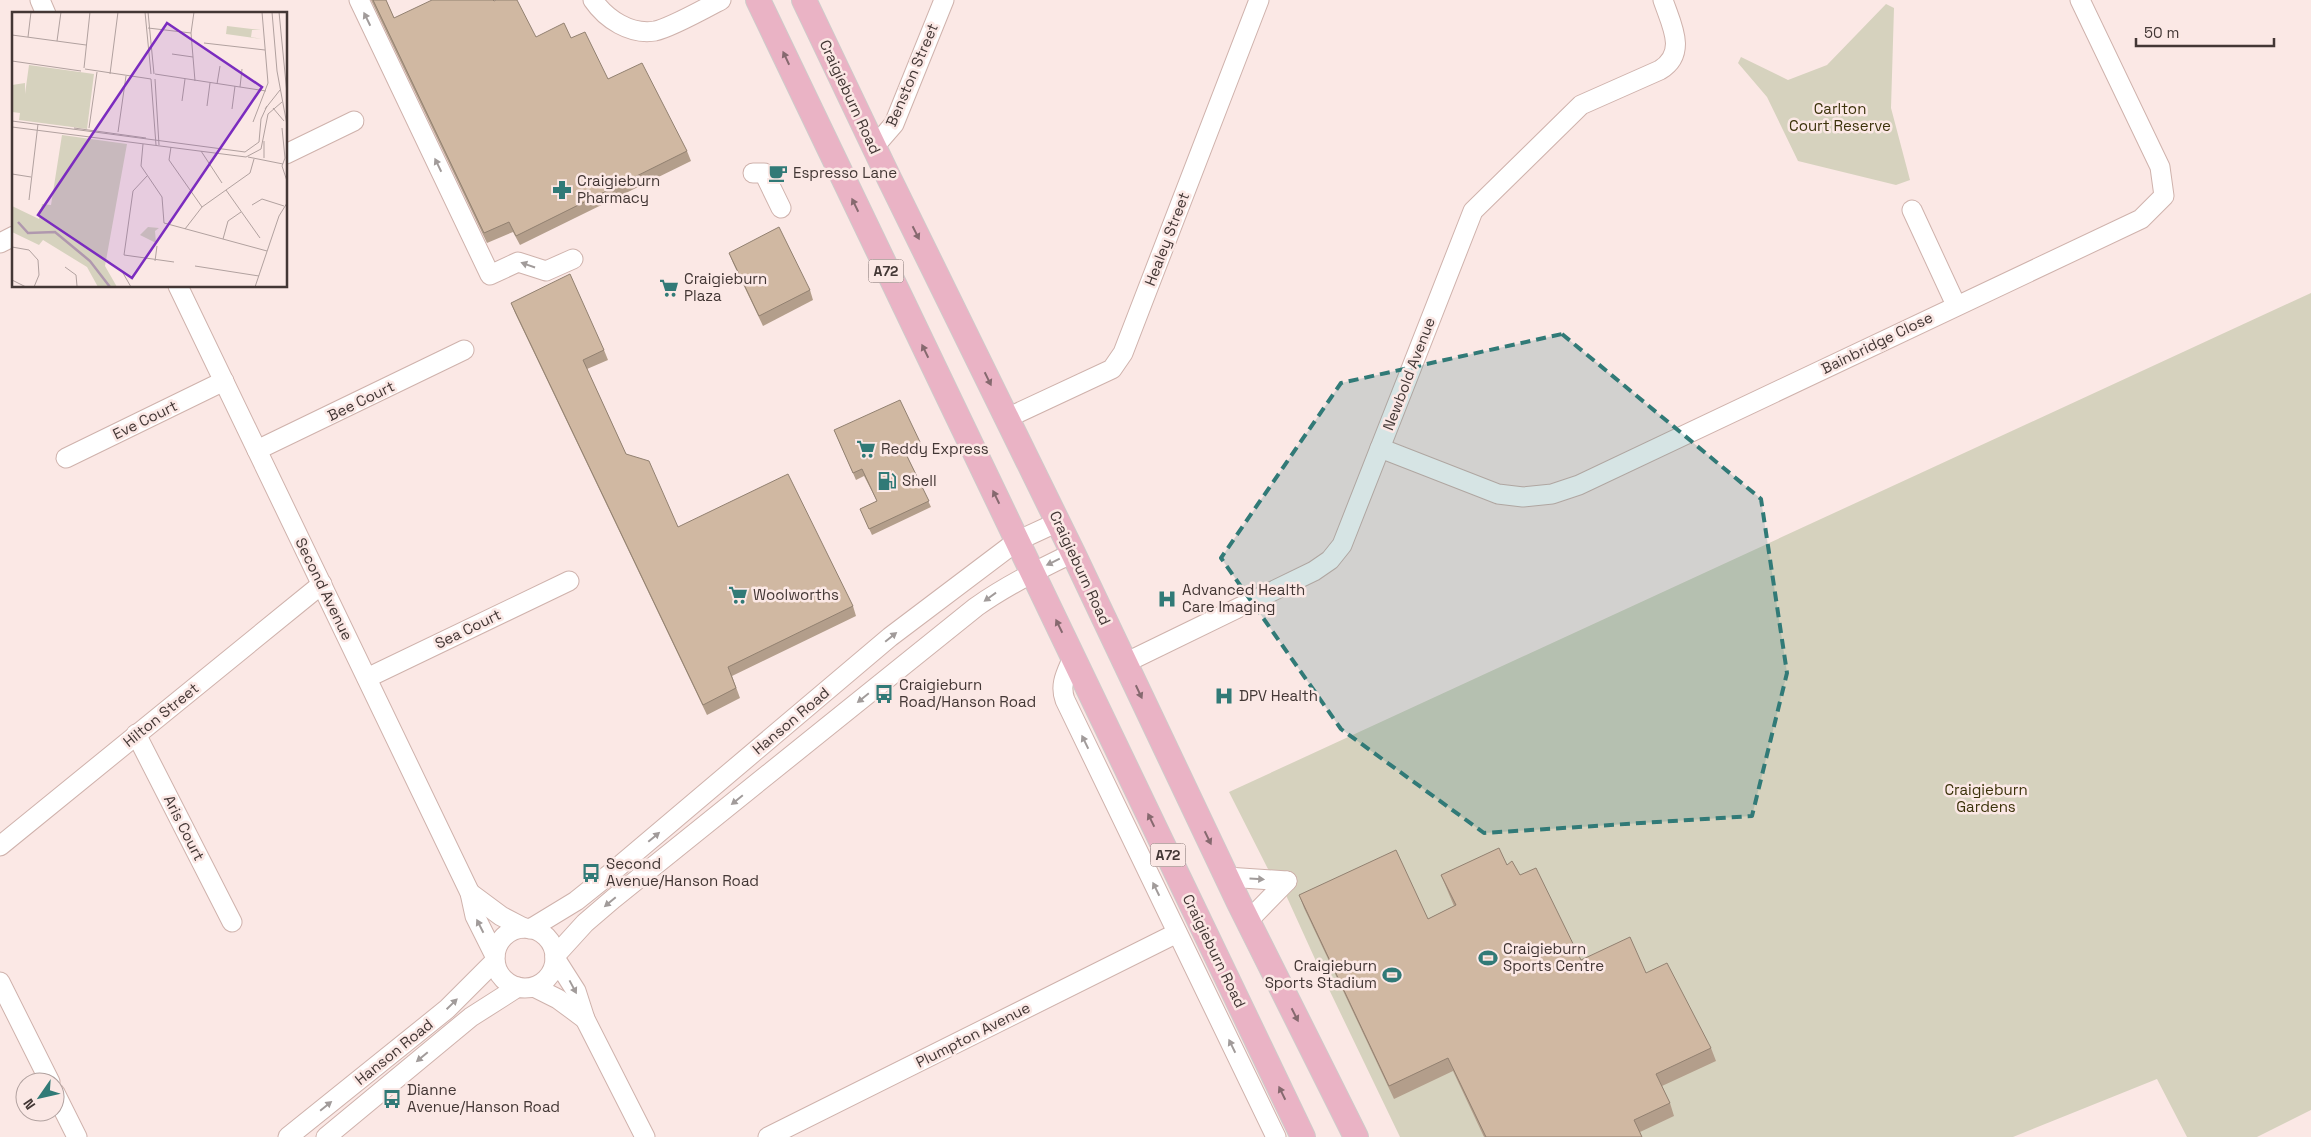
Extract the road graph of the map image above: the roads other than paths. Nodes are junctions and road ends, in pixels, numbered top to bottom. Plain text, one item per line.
1 (40, 0) edge
2 (359, 0) edge
3 (593, 0) edge
4 (721, 0) edge
5 (758, 0) edge
6 (804, 0) edge
7 (944, 0) edge
8 (1259, 0) edge
9 (1663, 0) edge
10 (2080, 0) edge
11 (45, 12) edge
12 (354, 121) dead end
13 (873, 145) junction
14 (288, 153) edge
15 (753, 173) dead end
16 (781, 208) dead end
17 (1912, 210) dead end
18 (12, 237) edge
19 (0, 243) edge
20 (573, 259) dead end
21 (179, 288) edge
22 (1956, 305) junction
23 (464, 350) dead end
24 (224, 381) junction
25 (1008, 418) junction
26 (1380, 448) junction
27 (257, 450) junction
28 (66, 458) dead end
29 (1058, 522) junction
30 (1017, 541) junction
31 (1073, 552) junction
32 (1032, 572) junction
33 (569, 581) dead end
34 (322, 584) junction
35 (1073, 656) junction
36 (1125, 663) junction
37 (367, 678) junction
38 (136, 734) junction
39 (0, 846) edge
40 (1227, 877) junction
41 (470, 893) junction
42 (1248, 921) junction
43 (232, 922) dead end
44 (527, 928) junction
45 (1177, 933) junction
46 (555, 957) junction
47 (495, 958) junction
48 (0, 982) edge
49 (526, 987) junction
50 (585, 1019) junction
51 (45, 1072) edge
52 (65, 1112) edge
53 (77, 1137) edge
54 (288, 1137) edge
55 (326, 1137) edge
56 (645, 1137) edge
57 (768, 1137) edge
58 (1276, 1137) edge
59 (1303, 1137) edge
60 (1356, 1137) edge

1 - 11 street
20 -> 2 street
3 - 4 street
30 -> 5 main road, Craigieburn Road / A72
6 - 13 main road, Craigieburn Road
7 - 13 street, Benston Street
8 - 25 street, Healey Street
9 - 26 street, Newbold Avenue
10 - 22 street, Bainbridge Close
12 - 14 street
13 -> 25 main road, Craigieburn Road
15 - 16 street
17 - 22 street
18 - 19 street
21 - 24 street, Second Avenue
22 - 26 street, Bainbridge Close
23 - 27 street, Bee Court
24 - 27 street, Second Avenue
24 - 28 street, Eve Court
25 - 29 main road, Craigieburn Road
26 - 36 street, Newbold Avenue
27 - 34 street, Second Avenue
29 - 30 street, Hanson Road
29 - 31 main road, Craigieburn Road
30 - 32 main road, Craigieburn Road / A72
44 -> 30 street, Hanson Road
31 -> 32 street, Hanson Road
31 - 36 main road, Craigieburn Road
35 -> 32 main road, Craigieburn Road / A72
32 -> 46 street, Hanson Road
33 - 37 street, Sea Court
34 - 37 street, Second Avenue
34 - 38 street, Hilton Street
45 -> 35 street, Craigieburn Road
59 -> 35 main road, Craigieburn Road / A72
36 -> 40 main road, Craigieburn Road
37 - 41 street, Second Avenue
38 - 39 street, Hilton Street
38 - 43 street, Aris Court
40 - 42 main road, Craigieburn Road
40 -> 42 street
41 - 44 street, Second Avenue
47 -> 41 street, Second Avenue
42 -> 60 main road, Craigieburn Road
44 - 46 street
44 - 47 street
45 - 57 street, Plumpton Avenue
58 -> 45 street, Craigieburn Road
46 - 49 street
46 -> 50 street
47 - 49 street
54 -> 47 street, Hanson Road
48 - 51 street
49 - 50 street
49 -> 55 street, Hanson Road
50 - 56 street
52 - 53 street

